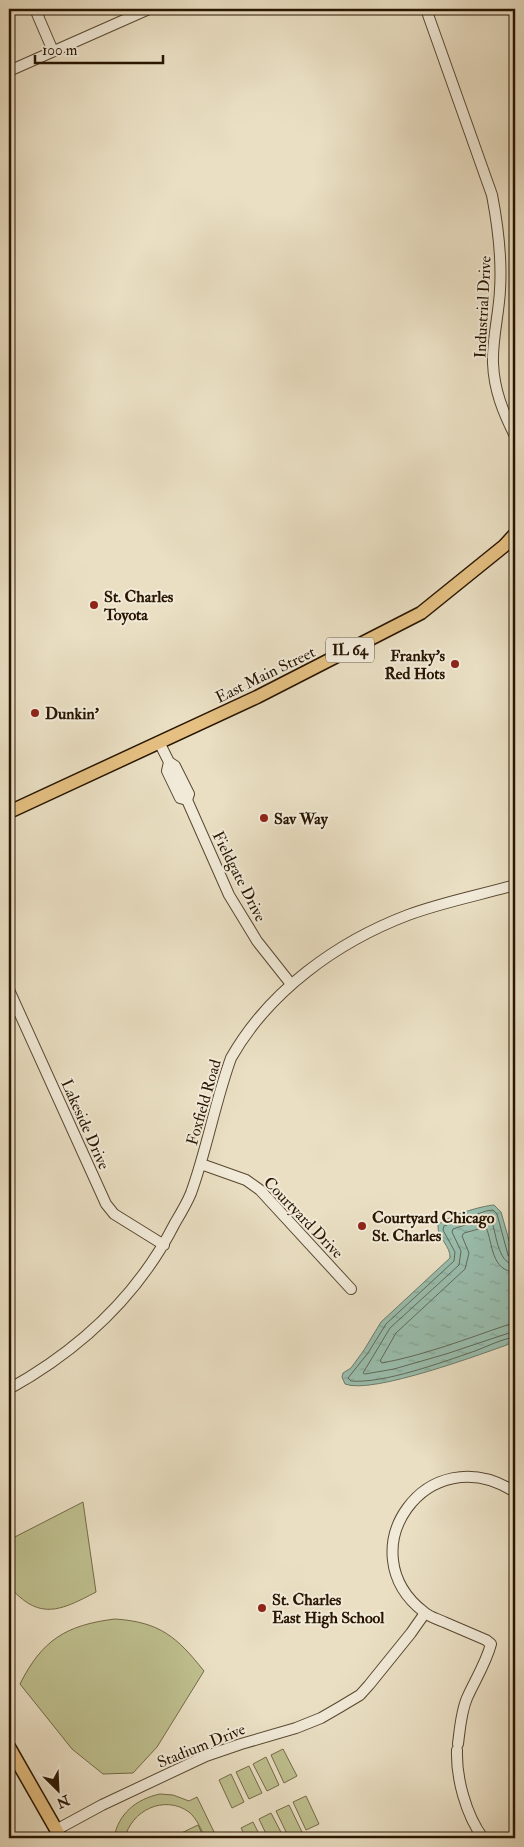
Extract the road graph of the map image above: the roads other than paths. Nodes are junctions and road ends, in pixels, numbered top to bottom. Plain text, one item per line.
1 (35, 9) edge
2 (149, 9) edge
3 (426, 9) edge
4 (54, 50) junction
5 (9, 71) edge
6 (515, 436) edge
7 (515, 534) edge
8 (159, 742) junction
9 (9, 812) edge
10 (515, 885) edge
11 (291, 984) junction
12 (9, 990) edge
13 (201, 1164) junction
14 (164, 1245) junction
15 (351, 1289) dead end
16 (9, 1389) edge
17 (515, 1492) edge
18 (425, 1613) junction
19 (9, 1746) edge
20 (59, 1834) edge
21 (483, 1838) edge

1 - 4 street
2 - 4 street
3 - 6 street, Industrial Drive
4 - 5 street
7 - 8 main road, East Main Street / IL 64
8 - 9 main road, East Main Street / IL 64
8 - 11 street, Fieldgate Drive
10 - 11 street, Foxfield Road
11 - 13 street, Foxfield Road
12 - 14 street, Lakeside Drive
13 - 14 street, Foxfield Road
13 - 15 street, Courtyard Drive
14 - 16 street, Foxfield Road
17 - 18 street
18 - 20 street, Stadium Drive
18 - 21 street
19 - 20 main road

